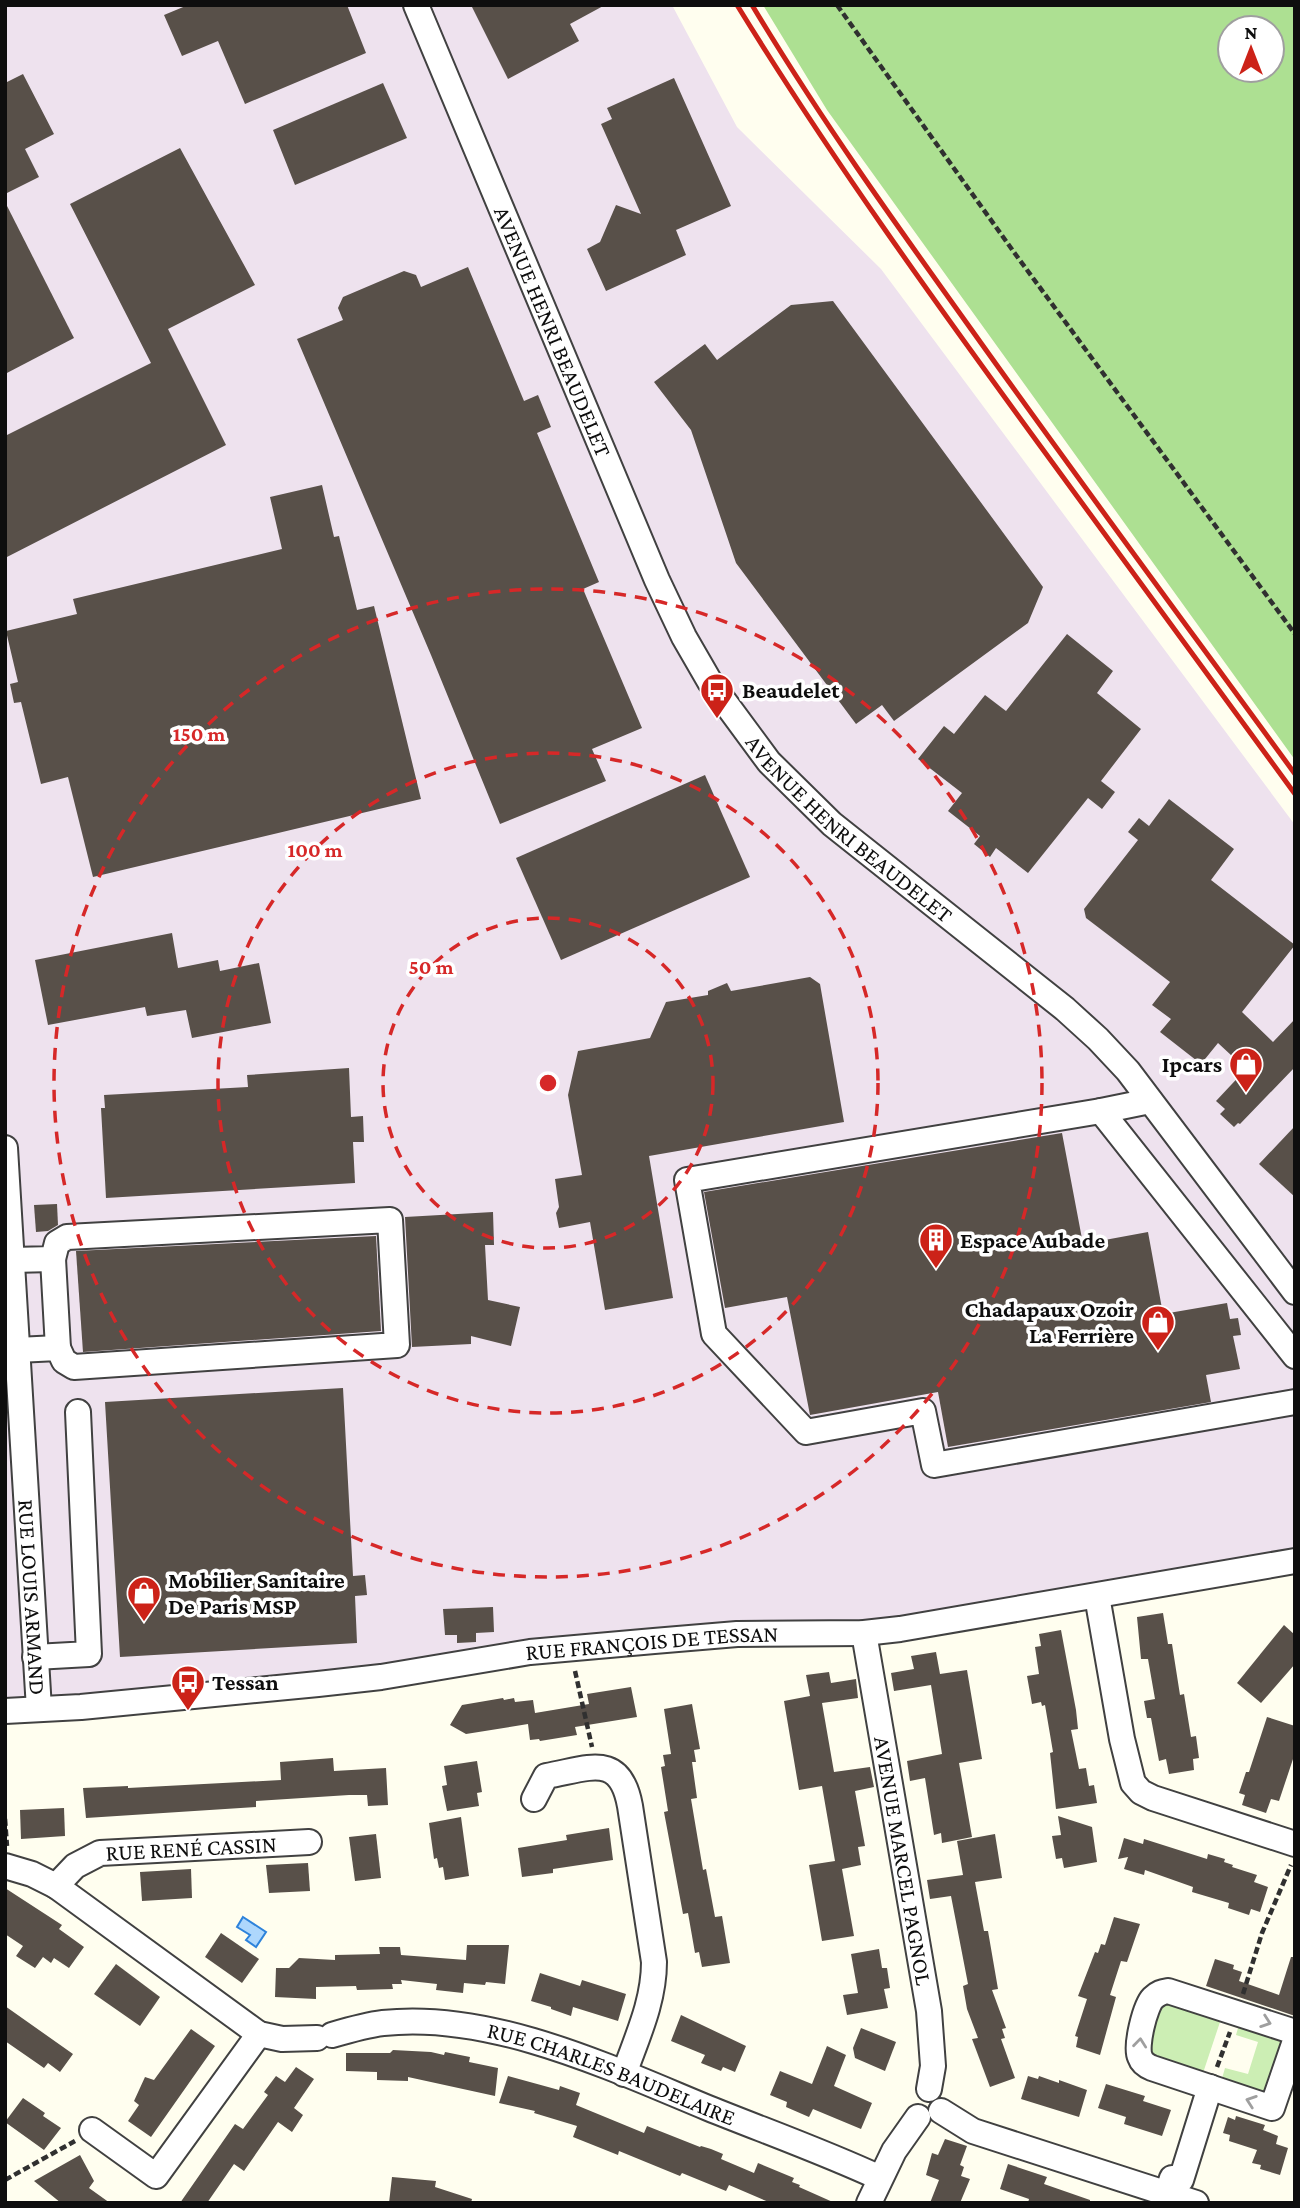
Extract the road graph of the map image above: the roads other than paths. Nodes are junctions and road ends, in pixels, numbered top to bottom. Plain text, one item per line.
1 (416, 5) edge
2 (1150, 1101) junction
3 (1101, 1111) junction
4 (5, 1148) edge
5 (53, 1259) junction
6 (12, 1260) junction
7 (1295, 1292) edge
8 (58, 1348) junction
9 (17, 1350) junction
10 (1295, 1356) edge
11 (1295, 1402) edge
12 (78, 1412) dead end
13 (1295, 1561) edge
14 (1097, 1596) junction
15 (864, 1633) junction
16 (35, 1657) junction
17 (39, 1709) junction
18 (5, 1711) edge
19 (534, 1799) dead end
20 (309, 1842) dead end
21 (1295, 1844) edge
22 (5, 1866) edge
23 (56, 1885) junction
24 (1295, 2032) edge
25 (259, 2034) junction
26 (1295, 2041) edge
27 (624, 2074) junction
28 (1210, 2087) junction
29 (929, 2106) junction
30 (92, 2130) road end
31 (880, 2178) junction
32 (1167, 2194) junction
33 (869, 2203) edge
34 (1196, 2203) edge

1 - 2 street, AVENUE HENRI BEAUDELET
2 - 3 street
2 - 7 street, AVENUE HENRI BEAUDELET
3 - 10 street
3 - 11 street
4 - 6 street, RUE LOUIS ARMAND
5 - 6 street
5 - 8 street
5 - 8 street
6 - 9 street, RUE LOUIS ARMAND
8 - 9 street
9 - 16 street, RUE LOUIS ARMAND
12 - 16 street
13 - 14 street, RUE FRANÇOIS DE TESSAN
14 - 15 street, RUE FRANÇOIS DE TESSAN
14 - 21 street
15 - 17 street, RUE FRANÇOIS DE TESSAN
15 - 29 street, AVENUE MARCEL PAGNOL
16 - 17 street, RUE LOUIS ARMAND
17 - 18 street, RUE FRANÇOIS DE TESSAN
19 - 27 street
20 - 23 street, RUE RENÉ CASSIN
22 - 23 street
23 - 25 street
28 -> 24 street
25 - 27 street, RUE CHARLES BAUDELAIRE
25 - 30 street
26 -> 28 street
27 - 31 street, RUE CHARLES BAUDELAIRE
28 - 32 street
29 - 31 street
29 - 32 street
31 - 33 street
32 - 34 street

